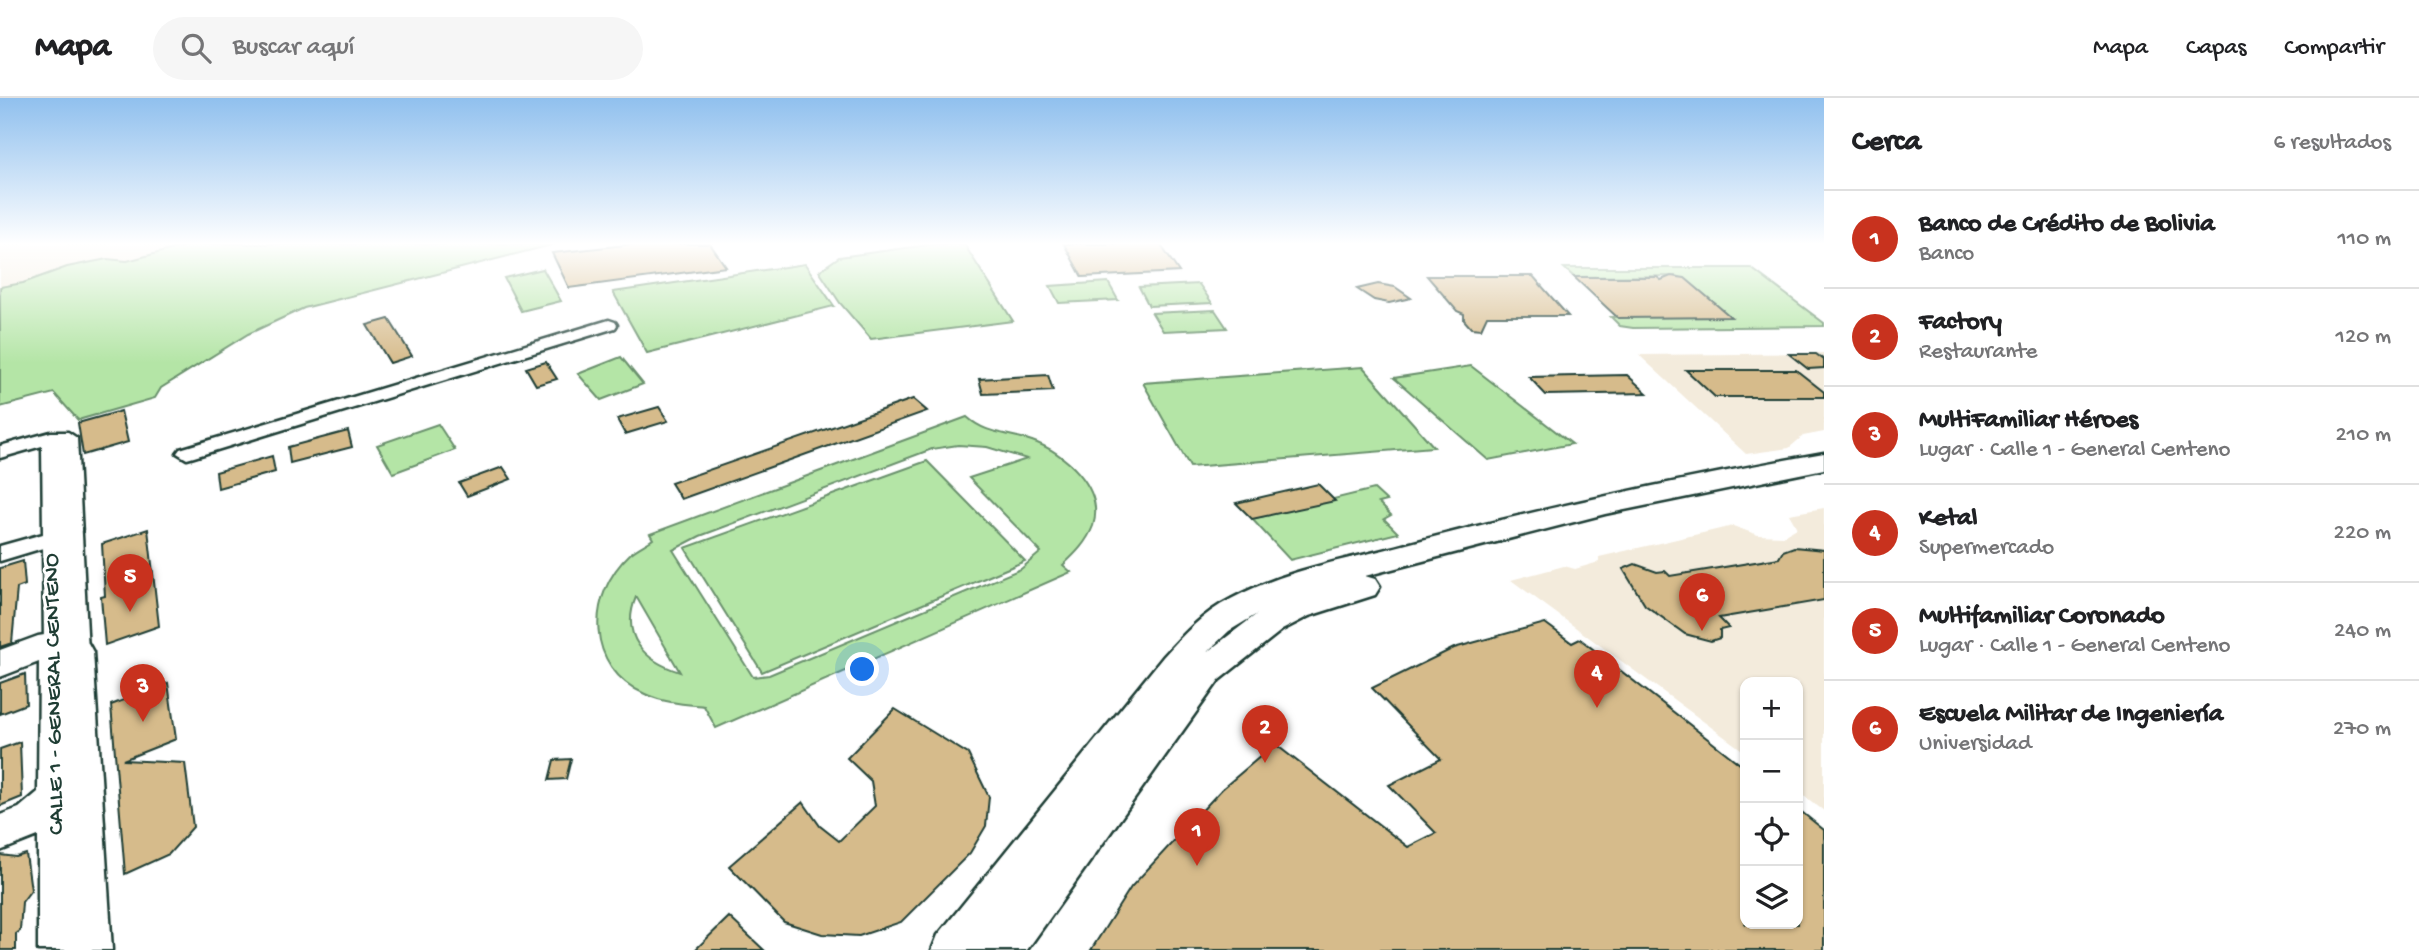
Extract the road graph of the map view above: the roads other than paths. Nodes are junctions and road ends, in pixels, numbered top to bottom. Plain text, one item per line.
1 (609, 325) dead end
2 (0, 452) edge
3 (187, 453) dead end
4 (1824, 461) edge
5 (1824, 478) edge
6 (62, 534) junction
7 (1462, 548) junction
8 (0, 554) edge
9 (66, 648) junction
10 (0, 664) edge
11 (46, 810) edge
12 (69, 925) edge
13 (90, 950) edge
14 (954, 950) edge
15 (1000, 950) edge

1 - 3 street
2 - 6 street, CALLE 1 - GENERAL CENTENO
4 - 7 main road
5 - 7 main road
6 - 8 street
6 - 9 street, CALLE 1 - GENERAL CENTENO
7 - 14 main road
7 - 15 main road
9 - 10 main road
9 - 11 main road, CALLE 1 - GENERAL CENTENO
11 - 12 main road, CALLE 1 - GENERAL CENTENO
11 - 12 main road, CALLE 1 - GENERAL CENTENO
12 - 13 main road, CALLE 1 - GENERAL CENTENO

